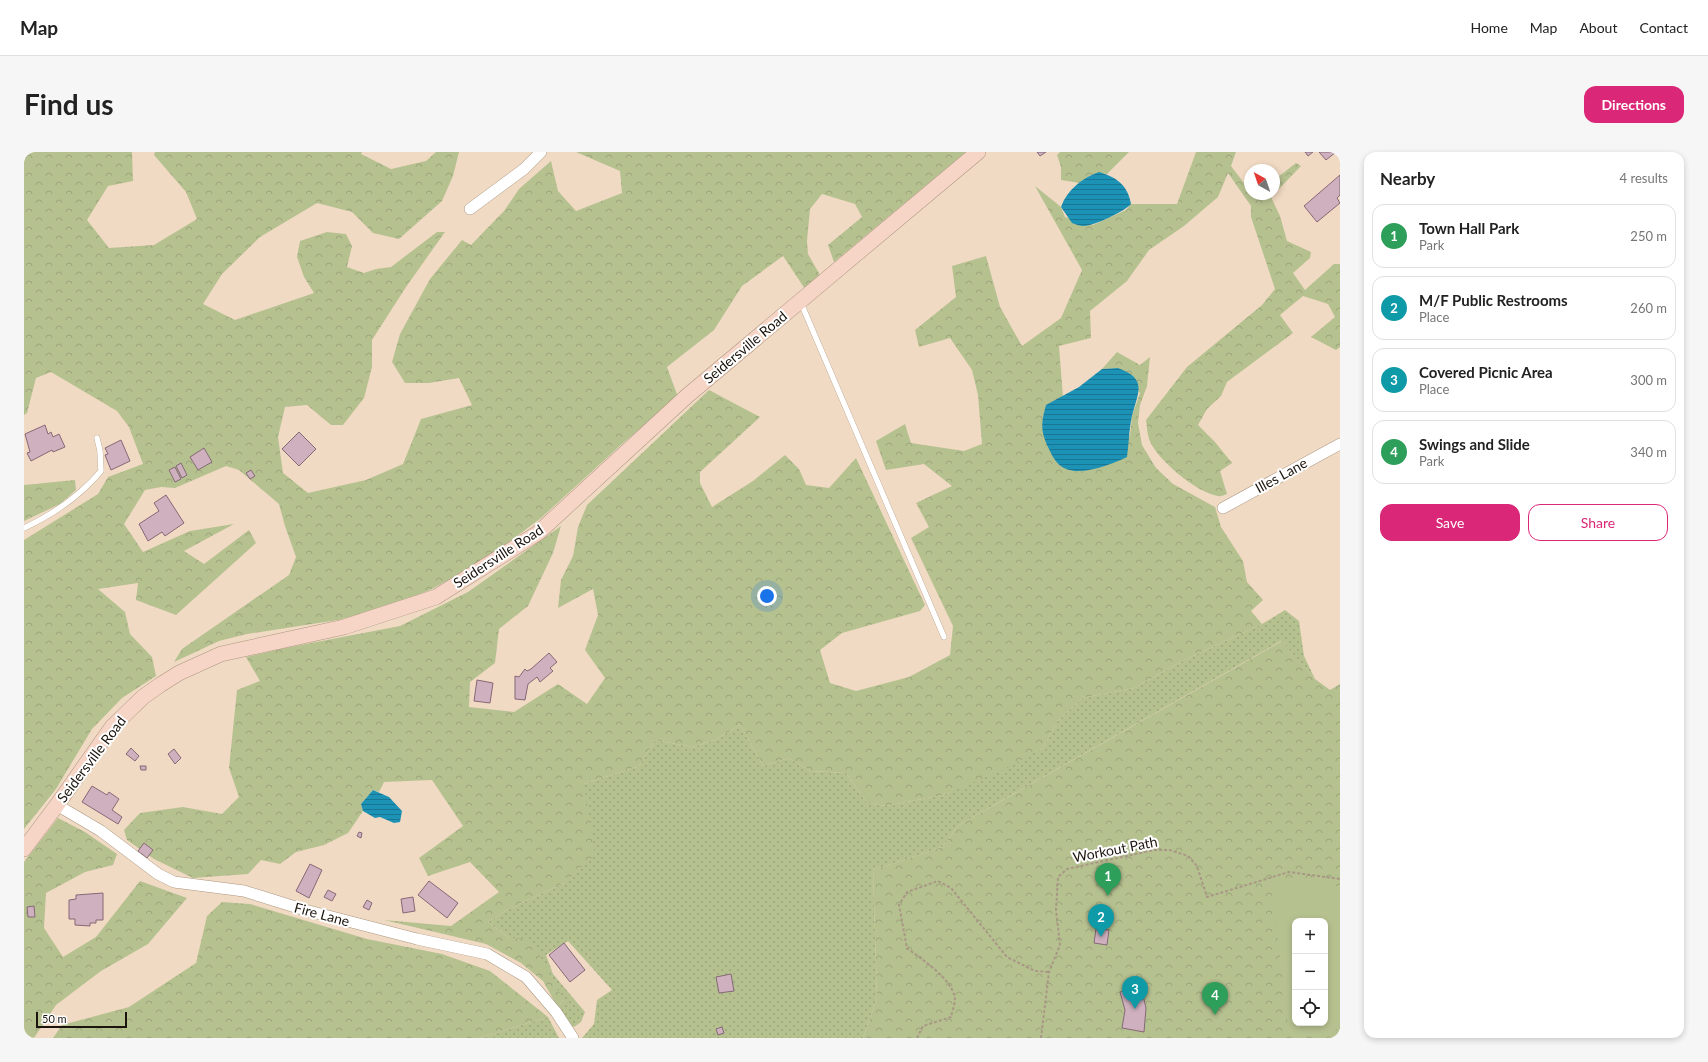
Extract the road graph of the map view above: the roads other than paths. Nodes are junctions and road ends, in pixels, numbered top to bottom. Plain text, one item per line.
1 (541, 152) edge
2 (978, 152) edge
3 (470, 209) dead end
4 (800, 301) junction
5 (97, 438) dead end
6 (1340, 444) edge
7 (1223, 508) dead end
8 (24, 528) edge
9 (944, 637) dead end
10 (57, 806) junction
11 (24, 849) edge
12 (573, 1038) edge

1 - 3 street
2 - 4 street, Seidersville Road
4 - 9 lane
4 - 10 street, Seidersville Road
5 - 8 lane
6 - 7 street, Illes Lane
10 - 11 street, Seidersville Road
10 - 12 street, Fire Lane

